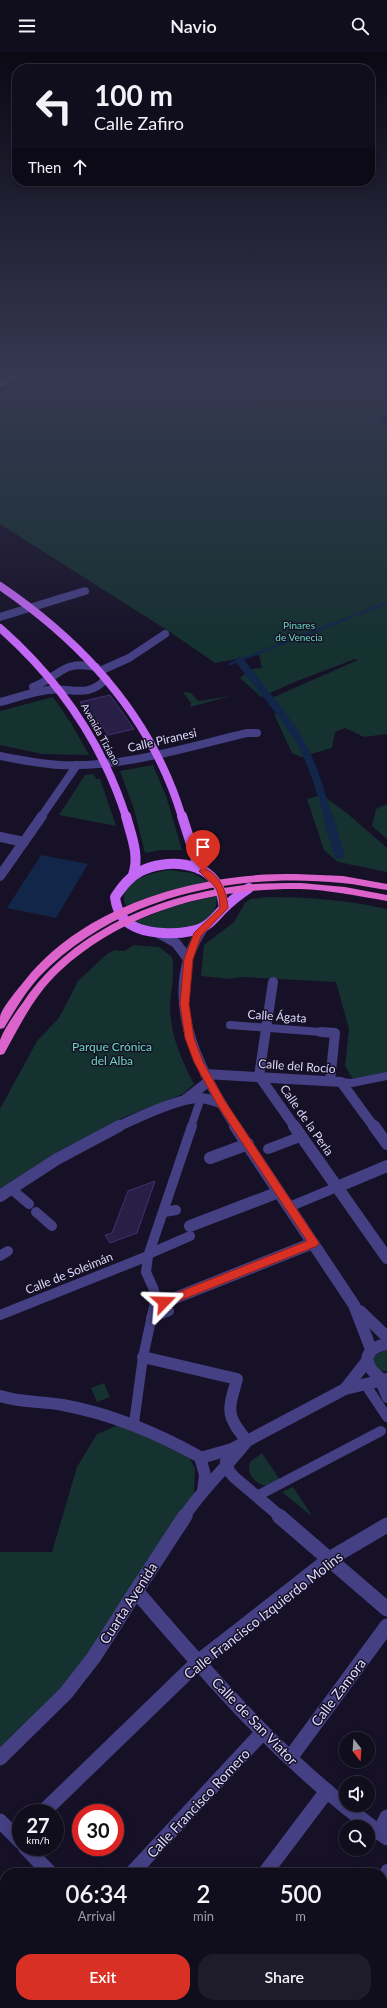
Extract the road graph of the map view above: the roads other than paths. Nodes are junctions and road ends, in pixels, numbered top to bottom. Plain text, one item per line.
1 (0, 586) edge
2 (86, 591) dead end
3 (31, 608) junction
4 (0, 617) edge
5 (0, 628) edge
6 (165, 634) dead end
7 (98, 669) junction
8 (51, 678) junction
9 (106, 679) junction
10 (60, 691) junction
11 (0, 696) edge
12 (0, 702) edge
13 (257, 733) dead end
14 (157, 753) junction
15 (0, 756) edge
16 (106, 764) junction
17 (77, 765) junction
18 (0, 837) edge
19 (24, 842) junction
20 (199, 869) junction
21 (133, 875) junction
22 (0, 876) edge
23 (387, 886) edge
24 (219, 887) junction
25 (249, 888) junction
26 (387, 898) edge
27 (224, 908) junction
28 (123, 918) junction
29 (204, 926) junction
30 (158, 933) junction
31 (188, 959) junction
32 (273, 982) dead end
33 (0, 1025) edge
34 (230, 1025) dead end
35 (266, 1028) junction
36 (321, 1032) joint
37 (0, 1051) edge
38 (259, 1076) junction
39 (387, 1076) edge
40 (207, 1078) junction
41 (336, 1082) junction
42 (201, 1098) junction
43 (181, 1102) junction
44 (222, 1104) junction
45 (302, 1136) junction
46 (248, 1144) junction
47 (387, 1144) edge
48 (268, 1149) dead end
49 (211, 1161) dead end
50 (387, 1166) edge
51 (337, 1187) junction
52 (279, 1192) junction
53 (16, 1193) dead end
54 (0, 1196) edge
55 (29, 1204) dead end
56 (289, 1207) junction
57 (176, 1210) dead end
58 (36, 1212) dead end
59 (164, 1212) junction
60 (52, 1226) dead end
61 (188, 1230) joint
62 (313, 1243) junction
63 (150, 1254) junction
64 (387, 1258) edge
65 (354, 1305) junction
66 (167, 1306) joint
67 (0, 1315) edge
68 (151, 1318) junction
69 (387, 1337) edge
70 (387, 1344) edge
71 (369, 1355) junction
72 (144, 1357) junction
73 (385, 1379) edge
74 (345, 1389) junction
75 (369, 1390) dead end
76 (0, 1396) edge
77 (387, 1398) edge
78 (387, 1416) edge
79 (134, 1424) junction
80 (381, 1431) dead end
81 (247, 1441) junction
82 (232, 1449) junction
83 (200, 1457) junction
84 (227, 1467) junction
85 (203, 1491) junction
86 (257, 1496) junction
87 (387, 1525) edge
88 (331, 1558) junction
89 (136, 1591) junction
90 (387, 1609) edge
91 (387, 1626) edge
92 (198, 1662) junction
93 (263, 1732) junction
94 (0, 1758) edge
95 (290, 1758) junction
96 (327, 1792) junction
97 (51, 1804) edge
98 (387, 1817) edge
99 (0, 1821) edge
100 (12, 1832) edge
101 (383, 1835) edge
102 (35, 1856) edge
103 (46, 1868) edge
104 (137, 1868) edge
105 (269, 1868) edge

1 - 3 main road
2 - 3 street
3 - 4 street
3 - 7 main road
5 - 8 main road, Avenida Tiziano
6 - 7 street
7 - 8 street
7 - 9 main road
8 - 10 main road, Avenida Tiziano
8 - 11 street
9 - 10 street
9 - 14 main road
10 - 12 street
10 - 16 main road, Avenida Tiziano
13 - 14 street, Calle Piranesi
14 - 16 street, Calle Piranesi
14 - 20 main road
15 - 17 street, Calle Piranesi
16 - 17 street, Calle Piranesi
16 - 21 main road, Avenida Tiziano
17 - 19 street
18 - 19 street
19 - 22 street
20 - 21 main road
20 - 24 main road
21 - 28 main road
23 - 24 highway
24 - 25 highway
24 - 27 main road
24 - 28 highway
25 - 26 highway
25 - 27 main road
27 - 29 main road
28 - 30 main road
28 - 33 highway
28 - 37 highway
29 - 30 main road
29 - 31 street
30 - 31 street
31 - 40 street
32 - 35 street
34 - 35 street, Calle Ágata
35 - 36 street, Calle Ágata
35 - 38 street
36 - 41 street
38 - 40 street, Calle del Rocío
38 - 41 street, Calle del Rocío
38 - 45 street, Calle de la Perla
39 - 41 street, Calle del Rocío
40 - 43 street
40 - 44 street
41 - 47 street
42 - 43 street
42 - 44 street
42 - 59 street
43 - 54 street
44 - 46 street
45 - 48 street
45 - 51 street, Calle de la Perla
46 - 49 street
46 - 52 street
50 - 51 street
51 - 56 street
51 - 64 street, Calle de la Perla
52 - 56 street
52 - 61 street, Calle de Soleimán
53 - 55 street
56 - 62 street
57 - 59 street
58 - 60 street
59 - 63 street
61 - 63 street, Calle de Soleimán
62 - 65 street
62 - 66 street
63 - 67 street, Calle de Soleimán
63 - 68 street
65 - 69 street
65 - 71 street
66 - 68 street
68 - 72 street
70 - 71 street
71 - 73 street
71 - 74 street, Cuarta Avenida
72 - 79 street
72 - 81 street
73 - 74 street, Cuarta Avenida
73 - 77 street
74 - 81 street, Cuarta Avenida
75 - 78 street
76 - 79 street
79 - 83 street
80 - 86 street
81 - 82 street, Cuarta Avenida
81 - 84 street, Cuarta Avenida
82 - 83 street, Cuarta Avenida
82 - 84 street
83 - 85 street
84 - 85 street, Cuarta Avenida
84 - 86 street
85 - 89 street, Cuarta Avenida
86 - 88 street
87 - 88 street, Calle Francisco Izquierdo Molins
88 - 90 street
88 - 92 street, Calle Francisco Izquierdo Molins
89 - 92 street, Calle de San Viator
89 - 94 street, Cuarta Avenida
91 - 95 street, Calle Zamora
92 - 93 street, Calle de San Viator
92 - 97 street, Calle Francisco Izquierdo Molins
93 - 95 street, Calle de San Viator
93 - 104 street, Calle Francisco Romero
95 - 96 street, Calle de San Viator
96 - 101 street, Calle de San Viator
96 - 105 street
98 - 101 street
99 - 100 street
102 - 103 street

